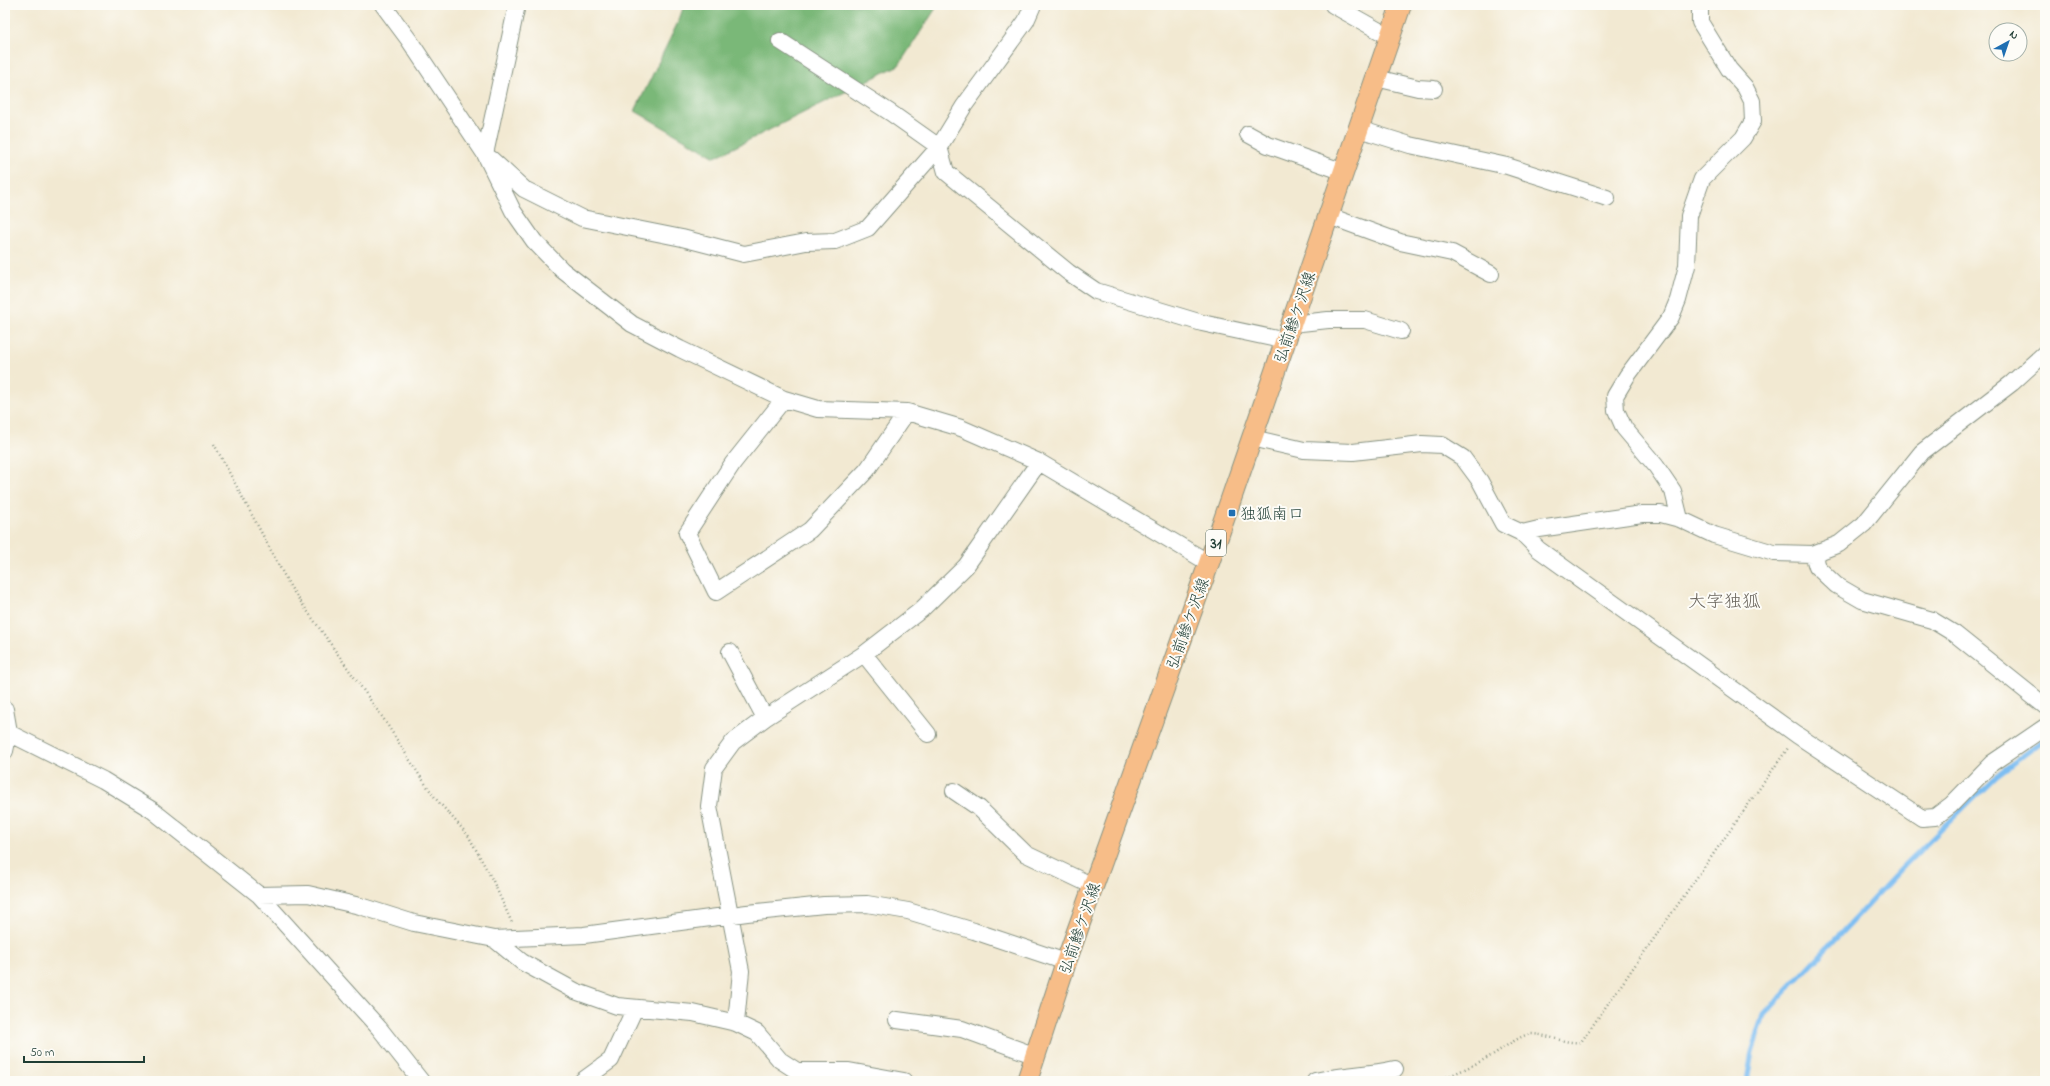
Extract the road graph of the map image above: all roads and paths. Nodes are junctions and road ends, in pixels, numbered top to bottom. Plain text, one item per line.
1 (383, 5) edge
2 (517, 5) edge
3 (1033, 5) edge
4 (1333, 5) edge
5 (1401, 5) edge
6 (1700, 5) edge
7 (1390, 37) junction
8 (780, 41) dead end
9 (1376, 78) junction
10 (1434, 89) dead end
11 (1358, 129) junction
12 (1248, 134) dead end
13 (939, 147) junction
14 (485, 154) junction
15 (1344, 172) junction
16 (1607, 198) dead end
17 (1329, 216) junction
18 (1492, 274) dead end
19 (1401, 331) dead end
20 (1289, 332) junction
21 (2045, 353) edge
22 (784, 399) junction
23 (907, 412) junction
24 (1252, 438) junction
25 (214, 444) dead end
26 (1039, 462) junction
27 (1680, 518) junction
28 (1522, 533) junction
29 (1813, 554) junction
30 (1209, 563) junction
31 (730, 652) dead end
32 (864, 654) junction
33 (2045, 706) edge
34 (5, 709) edge
35 (765, 718) junction
36 (2045, 727) edge
37 (7, 732) edge
38 (928, 734) dead end
39 (1797, 735) junction
40 (5, 751) edge
41 (954, 791) dead end
42 (1093, 886) junction
43 (259, 895) junction
44 (730, 915) junction
45 (518, 938) junction
46 (494, 939) junction
47 (1066, 962) junction
48 (635, 1008) junction
49 (897, 1020) dead end
50 (736, 1023) junction
51 (1036, 1056) junction
52 (1395, 1069) dead end
53 (2045, 1074) edge
54 (849, 1076) edge
55 (421, 1081) edge
56 (582, 1081) edge
57 (904, 1081) edge
58 (1027, 1081) edge
59 (1315, 1081) edge
60 (1435, 1081) edge
61 (2038, 1081) edge

1 - 14 street
2 - 14 street
3 - 13 street
4 - 7 street
5 - 7 main road, 弘前鰺ケ沢線 / 31
6 - 27 street
7 - 9 main road, 弘前鰺ケ沢線 / 31
8 - 13 street
9 - 10 street
9 - 11 main road, 弘前鰺ケ沢線 / 31
11 - 15 main road, 弘前鰺ケ沢線 / 31
11 - 16 street
12 - 15 street
13 - 14 street
13 - 20 street
14 - 22 street
15 - 17 main road, 弘前鰺ケ沢線 / 31
17 - 18 street
17 - 20 main road, 弘前鰺ケ沢線 / 31
19 - 20 street
20 - 24 main road, 弘前鰺ケ沢線 / 31
21 - 29 street
22 - 23 street
22 - 23 street
23 - 26 street
24 - 28 street
24 - 30 main road, 弘前鰺ケ沢線 / 31
25 - 45 path
26 - 30 street
26 - 32 street
27 - 28 street
27 - 29 street
28 - 39 street
29 - 33 street
30 - 42 main road, 弘前鰺ケ沢線 / 31
31 - 35 street
32 - 35 street
32 - 38 street
34 - 37 street
35 - 44 street
36 - 39 street
37 - 40 street
37 - 43 street
39 - 60 path
41 - 42 street
42 - 47 main road, 弘前鰺ケ沢線 / 31
43 - 46 street
43 - 55 street
44 - 45 street
44 - 47 street
44 - 50 street
45 - 46 street
46 - 48 street
47 - 51 main road, 弘前鰺ケ沢線 / 31
48 - 50 street
48 - 56 street
49 - 51 street
50 - 54 street
51 - 58 main road, 弘前鰺ケ沢線 / 31
52 - 59 street
53 - 61 path
54 - 57 street

